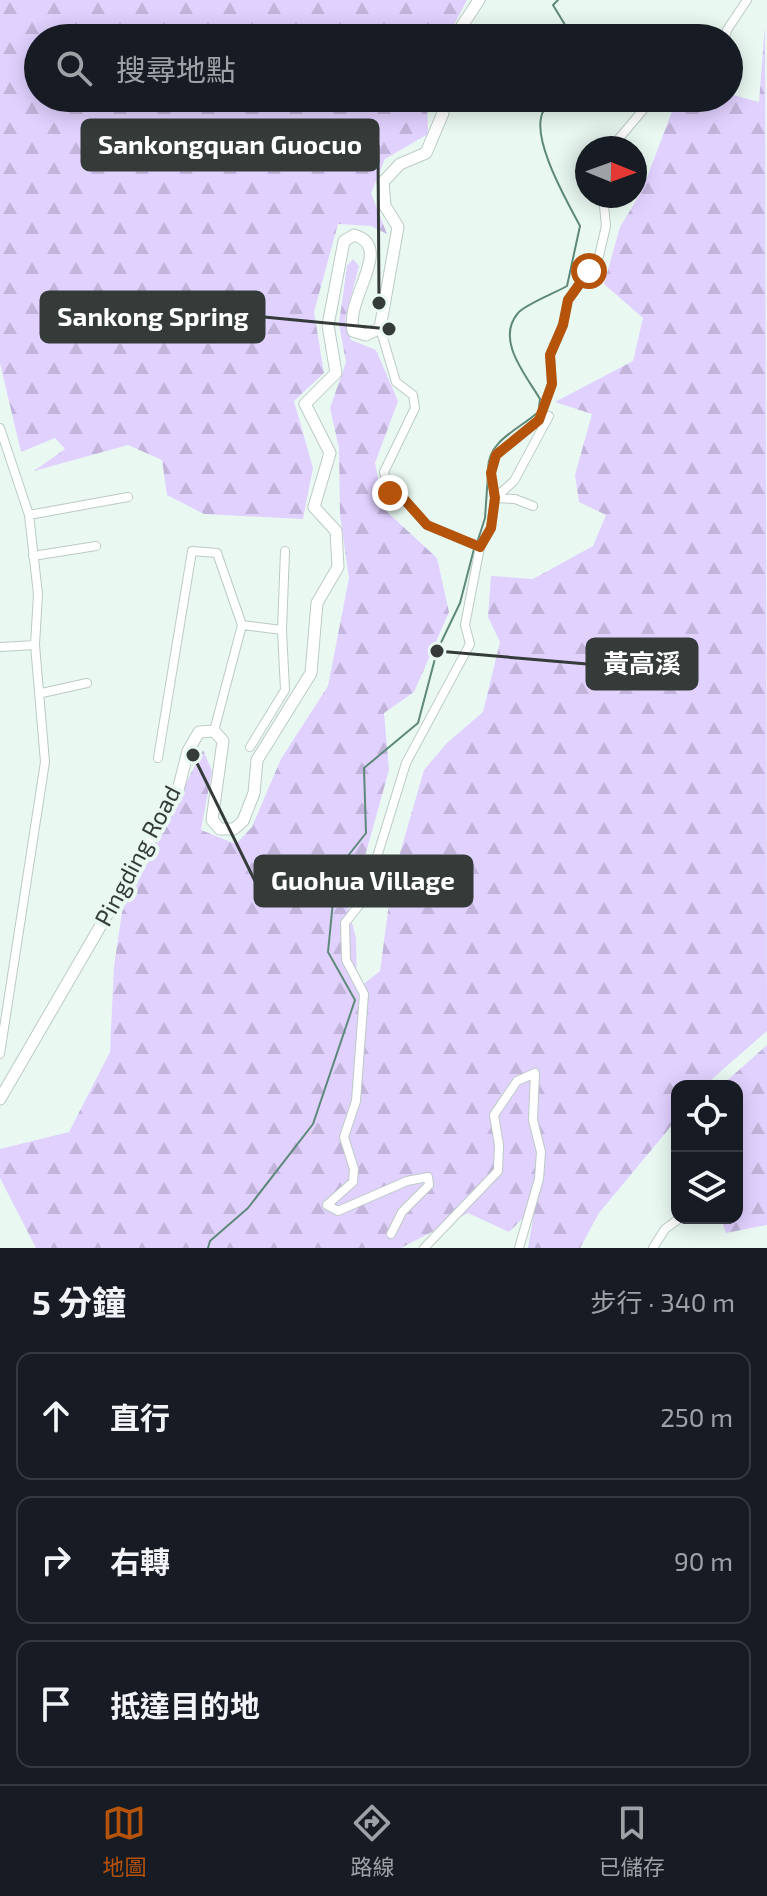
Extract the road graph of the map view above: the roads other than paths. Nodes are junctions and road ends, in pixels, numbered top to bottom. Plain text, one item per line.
1 (479, 0) edge
2 (747, 0) edge
3 (463, 24) edge
4 (731, 24) edge
5 (443, 112) edge
6 (641, 112) edge
7 (621, 136) edge
8 (604, 208) edge
9 (380, 328) junction
10 (549, 416) dead end
11 (0, 428) edge
12 (128, 497) dead end
13 (495, 498) junction
14 (533, 506) dead end
15 (29, 515) junction
16 (96, 546) dead end
17 (480, 547) junction
18 (285, 551) dead end
19 (33, 556) junction
20 (242, 625) junction
21 (282, 630) junction
22 (35, 645) junction
23 (0, 647) edge
24 (87, 683) dead end
25 (42, 693) junction
26 (214, 731) junction
27 (250, 747) dead end
28 (158, 758) dead end
29 (0, 985) edge
30 (12, 987) junction
31 (2, 1028) edge
32 (0, 1054) edge
33 (2, 1090) edge
34 (672, 1224) edge
35 (391, 1234) dead end
36 (424, 1248) edge
37 (519, 1248) edge
38 (653, 1248) edge

1 - 3 street
2 - 4 street
5 - 9 street
6 - 7 street
8 - 13 street
9 - 17 street
9 - 26 street, Pingding Road
10 - 13 street
11 - 15 street
12 - 15 street
13 - 14 street
13 - 17 street
15 - 19 street
16 - 19 street
17 - 35 street
18 - 21 street
19 - 22 street
20 - 21 street
20 - 26 street
20 - 28 street
21 - 27 street
22 - 23 street
22 - 25 street
24 - 25 street
25 - 30 street
26 - 33 street, Pingding Road
29 - 30 street
30 - 31 street
31 - 32 street
34 - 38 street
36 - 37 street

